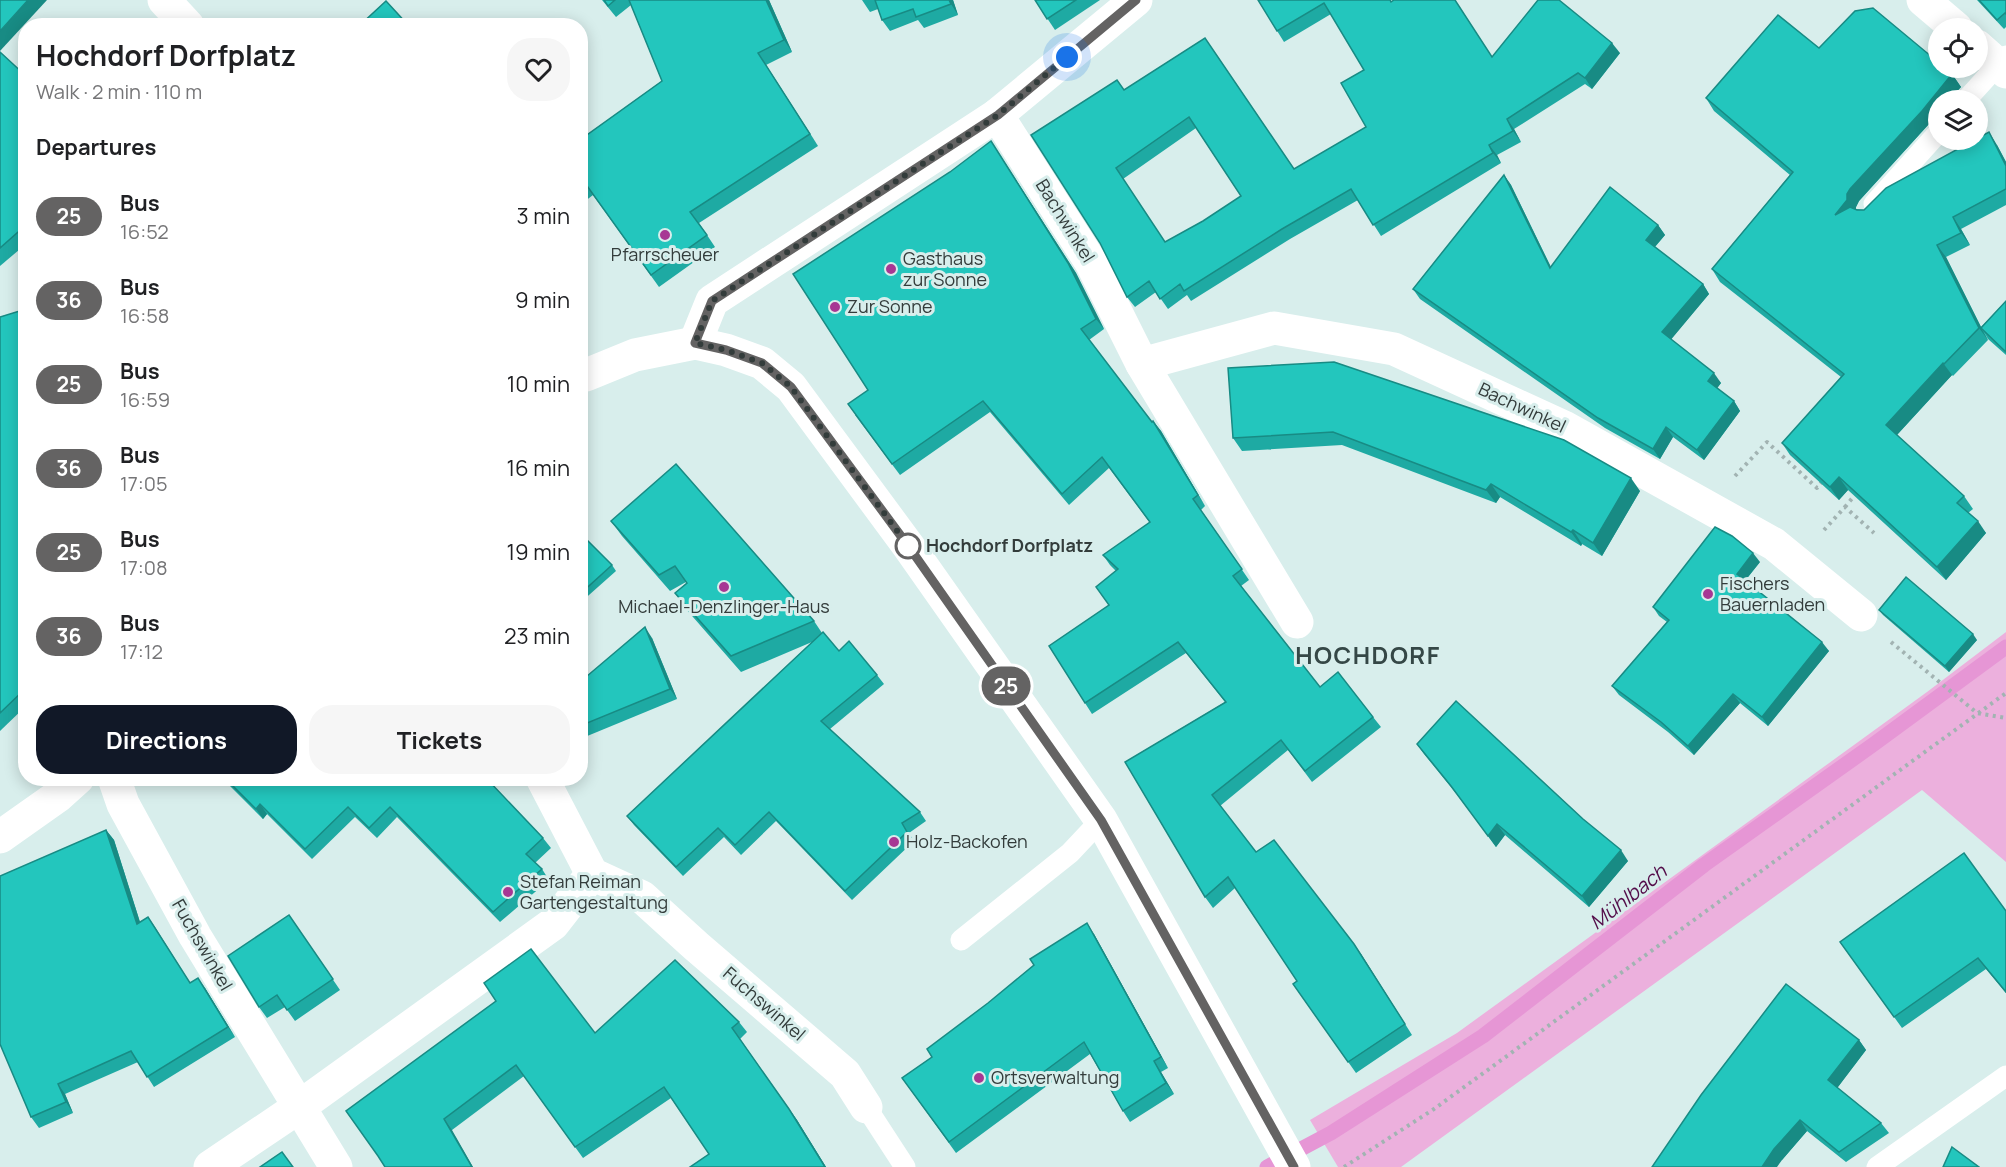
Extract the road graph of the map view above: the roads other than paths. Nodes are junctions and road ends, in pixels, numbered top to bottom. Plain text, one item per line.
1 (164, 0) edge
2 (1136, 0) edge
3 (1923, 0) edge
4 (181, 18) edge
5 (1944, 18) edge
6 (1997, 60) edge
7 (1974, 90) edge
8 (998, 115) junction
9 (1928, 144) edge
10 (1868, 210) edge
11 (695, 343) junction
12 (1142, 364) junction
13 (588, 374) edge
14 (1861, 615) dead end
15 (1297, 622) dead end
16 (69, 786) edge
17 (117, 786) edge
18 (546, 786) edge
19 (1101, 820) junction
20 (1, 833) edge
21 (592, 874) junction
22 (961, 940) dead end
23 (2004, 1082) edge
24 (299, 1107) junction
25 (866, 1107) joint
26 (210, 1167) edge
27 (336, 1167) edge
28 (905, 1167) edge
29 (1294, 1167) edge
30 (1878, 1167) edge

1 - 4 street
2 - 8 street
3 - 5 street
6 - 7 lane
8 - 11 street
8 - 12 street, Bachwinkel
9 - 10 lane
11 - 13 street
11 - 19 street
12 - 14 street, Bachwinkel
12 - 15 street, Bachwinkel
16 - 20 street
17 - 24 street, Fuchswinkel
18 - 21 street
19 - 22 lane
19 - 29 street
21 - 24 street
21 - 25 street, Fuchswinkel
23 - 30 lane
24 - 26 street
24 - 27 street, Fuchswinkel
25 - 28 lane, Fuchswinkel

